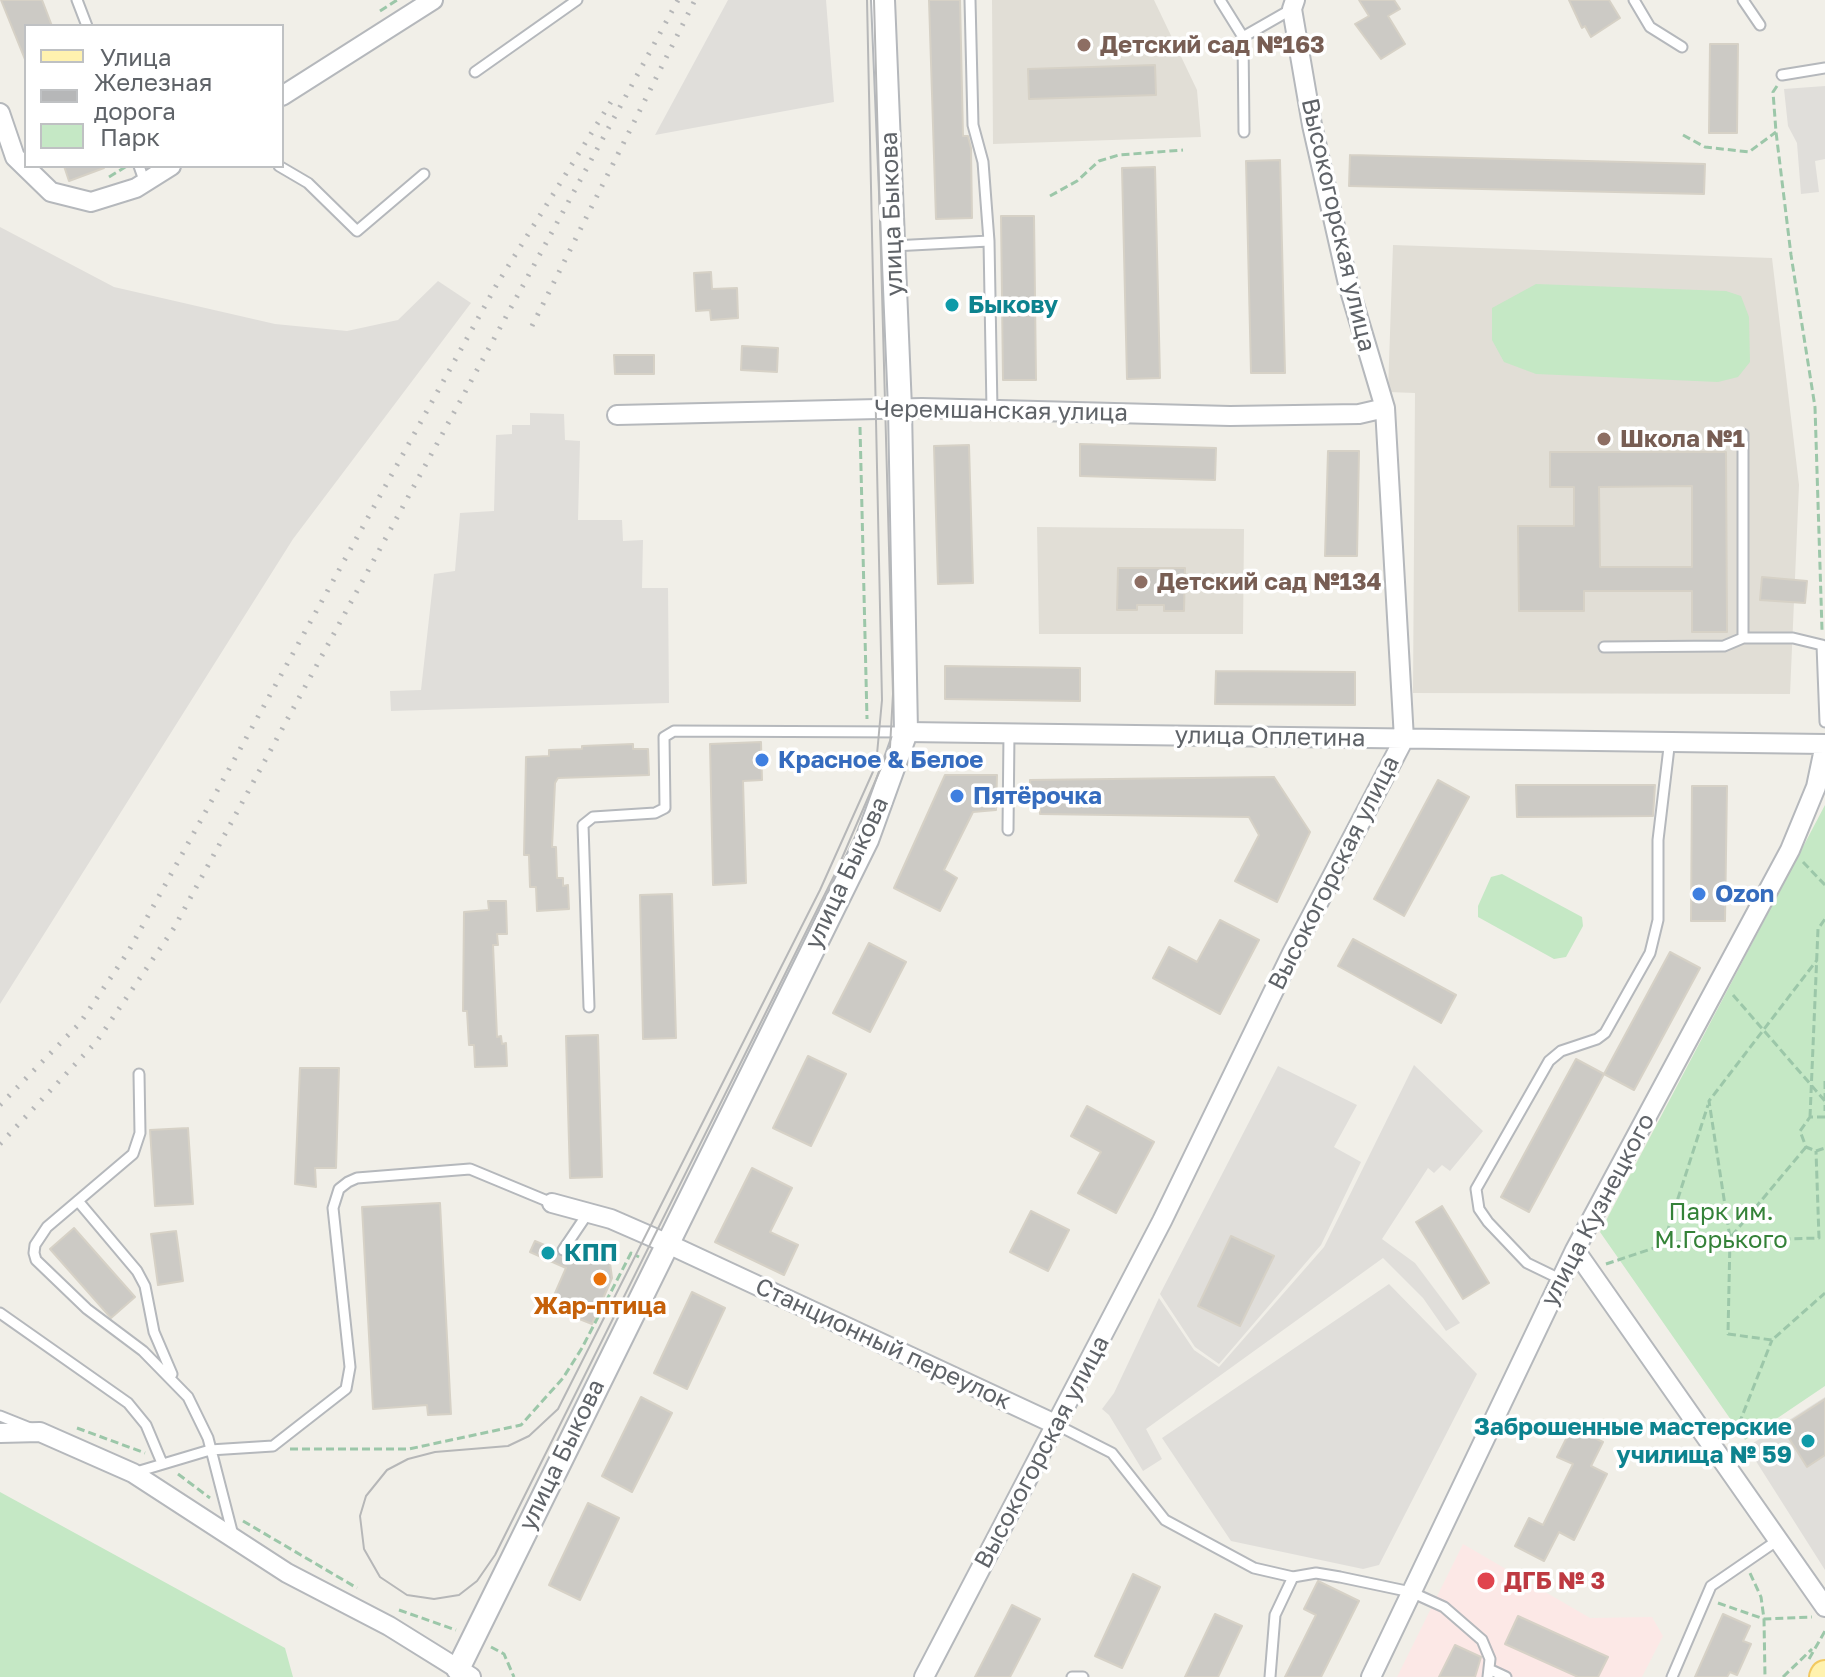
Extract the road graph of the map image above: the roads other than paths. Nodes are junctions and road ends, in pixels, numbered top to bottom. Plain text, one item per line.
1 (77, 0) edge
2 (433, 0) edge
3 (577, 0) edge
4 (883, 0) edge
5 (970, 0) edge
6 (1220, 0) edge
7 (1634, 0) edge
8 (1743, 0) edge
9 (1293, 4) edge
10 (86, 24) edge
11 (1760, 25) dead end
12 (1243, 37) junction
13 (1682, 47) dead end
14 (1825, 68) edge
15 (475, 72) dead end
16 (1782, 75) road end
17 (284, 95) edge
18 (0, 113) edge
19 (1244, 132) dead end
20 (24, 166) edge
21 (26, 168) edge
22 (164, 168) edge
23 (282, 168) edge
24 (142, 174) edge
25 (424, 174) dead end
26 (989, 241) junction
27 (893, 246) junction
28 (900, 408) junction
29 (1385, 408) junction
30 (992, 410) junction
31 (617, 415) dead end
32 (1743, 434) dead end
33 (1743, 638) junction
34 (1604, 647) dead end
35 (1825, 722) edge
36 (906, 732) junction
37 (1009, 733) junction
38 (1404, 739) junction
39 (1670, 739) junction
40 (1825, 744) edge
41 (1008, 830) dead end
42 (589, 1007) dead end
43 (139, 1074) dead end
44 (78, 1201) junction
45 (552, 1203) joint
46 (588, 1213) junction
47 (666, 1243) junction
48 (563, 1250) dead end
49 (1575, 1250) junction
50 (1560, 1279) junction
51 (0, 1313) edge
52 (175, 1380) junction
53 (0, 1416) edge
54 (1057, 1425) junction
55 (40, 1432) junction
56 (0, 1433) edge
57 (210, 1450) junction
58 (162, 1463) junction
59 (133, 1473) junction
60 (234, 1539) junction
61 (1778, 1540) junction
62 (1293, 1577) junction
63 (1411, 1592) junction
64 (1825, 1607) edge
65 (465, 1673) edge
66 (1490, 1674) edge
67 (924, 1677) edge
68 (1072, 1677) edge
69 (1083, 1677) edge
70 (1270, 1677) edge
71 (1371, 1677) edge
72 (1506, 1677) edge
73 (1672, 1677) edge

1 - 10 lane
2 - 17 street
3 - 15 lane
4 - 27 street, улица Быкова
5 - 26 lane
6 - 12 lane
7 - 13 lane
8 - 11 lane
9 - 12 lane
9 - 29 street, Высокогорская улица
12 - 19 lane
14 - 16 lane
18 - 20 street
21 - 24 street
22 - 24 street
23 - 25 lane
26 - 27 lane
26 - 30 lane
27 - 28 street, улица Быкова
28 - 30 street, Черемшанская улица
28 - 31 street, Черемшанская улица
28 - 36 street, улица Быкова
29 - 30 street, Черемшанская улица
29 - 38 street, Высокогорская улица
32 - 33 lane
33 - 34 lane
33 - 35 lane
36 - 37 street, улица Оплетина
36 - 42 lane
36 - 47 street, улица Быкова
37 - 38 street, улица Оплетина
37 - 41 lane
38 - 39 street, улица Оплетина
38 - 54 street, Высокогорская улица
39 - 40 street, улица Оплетина
39 - 50 lane
40 - 49 street, улица Кузнецкого
43 - 44 lane
44 - 52 lane
44 - 52 lane
45 - 46 street, Станционный переулок
45 - 57 lane
46 - 47 street, Станционный переулок
46 - 48 lane
47 - 54 street, Станционный переулок
47 - 65 street, улица Быкова
49 - 50 street, улица Кузнецкого
49 - 61 street
50 - 63 street, улица Кузнецкого
51 - 58 lane
52 - 57 lane
53 - 55 lane
54 - 62 lane, Станционный переулок
54 - 67 street, Высокогорская улица
55 - 56 street
55 - 59 street
57 - 58 lane
57 - 60 lane
58 - 59 lane
59 - 60 street
60 - 65 street
61 - 64 street
61 - 73 lane
62 - 63 lane, Станционный переулок
62 - 70 lane
63 - 66 lane, Станционный переулок
63 - 71 street, улица Кузнецкого
66 - 72 lane
68 - 69 lane

